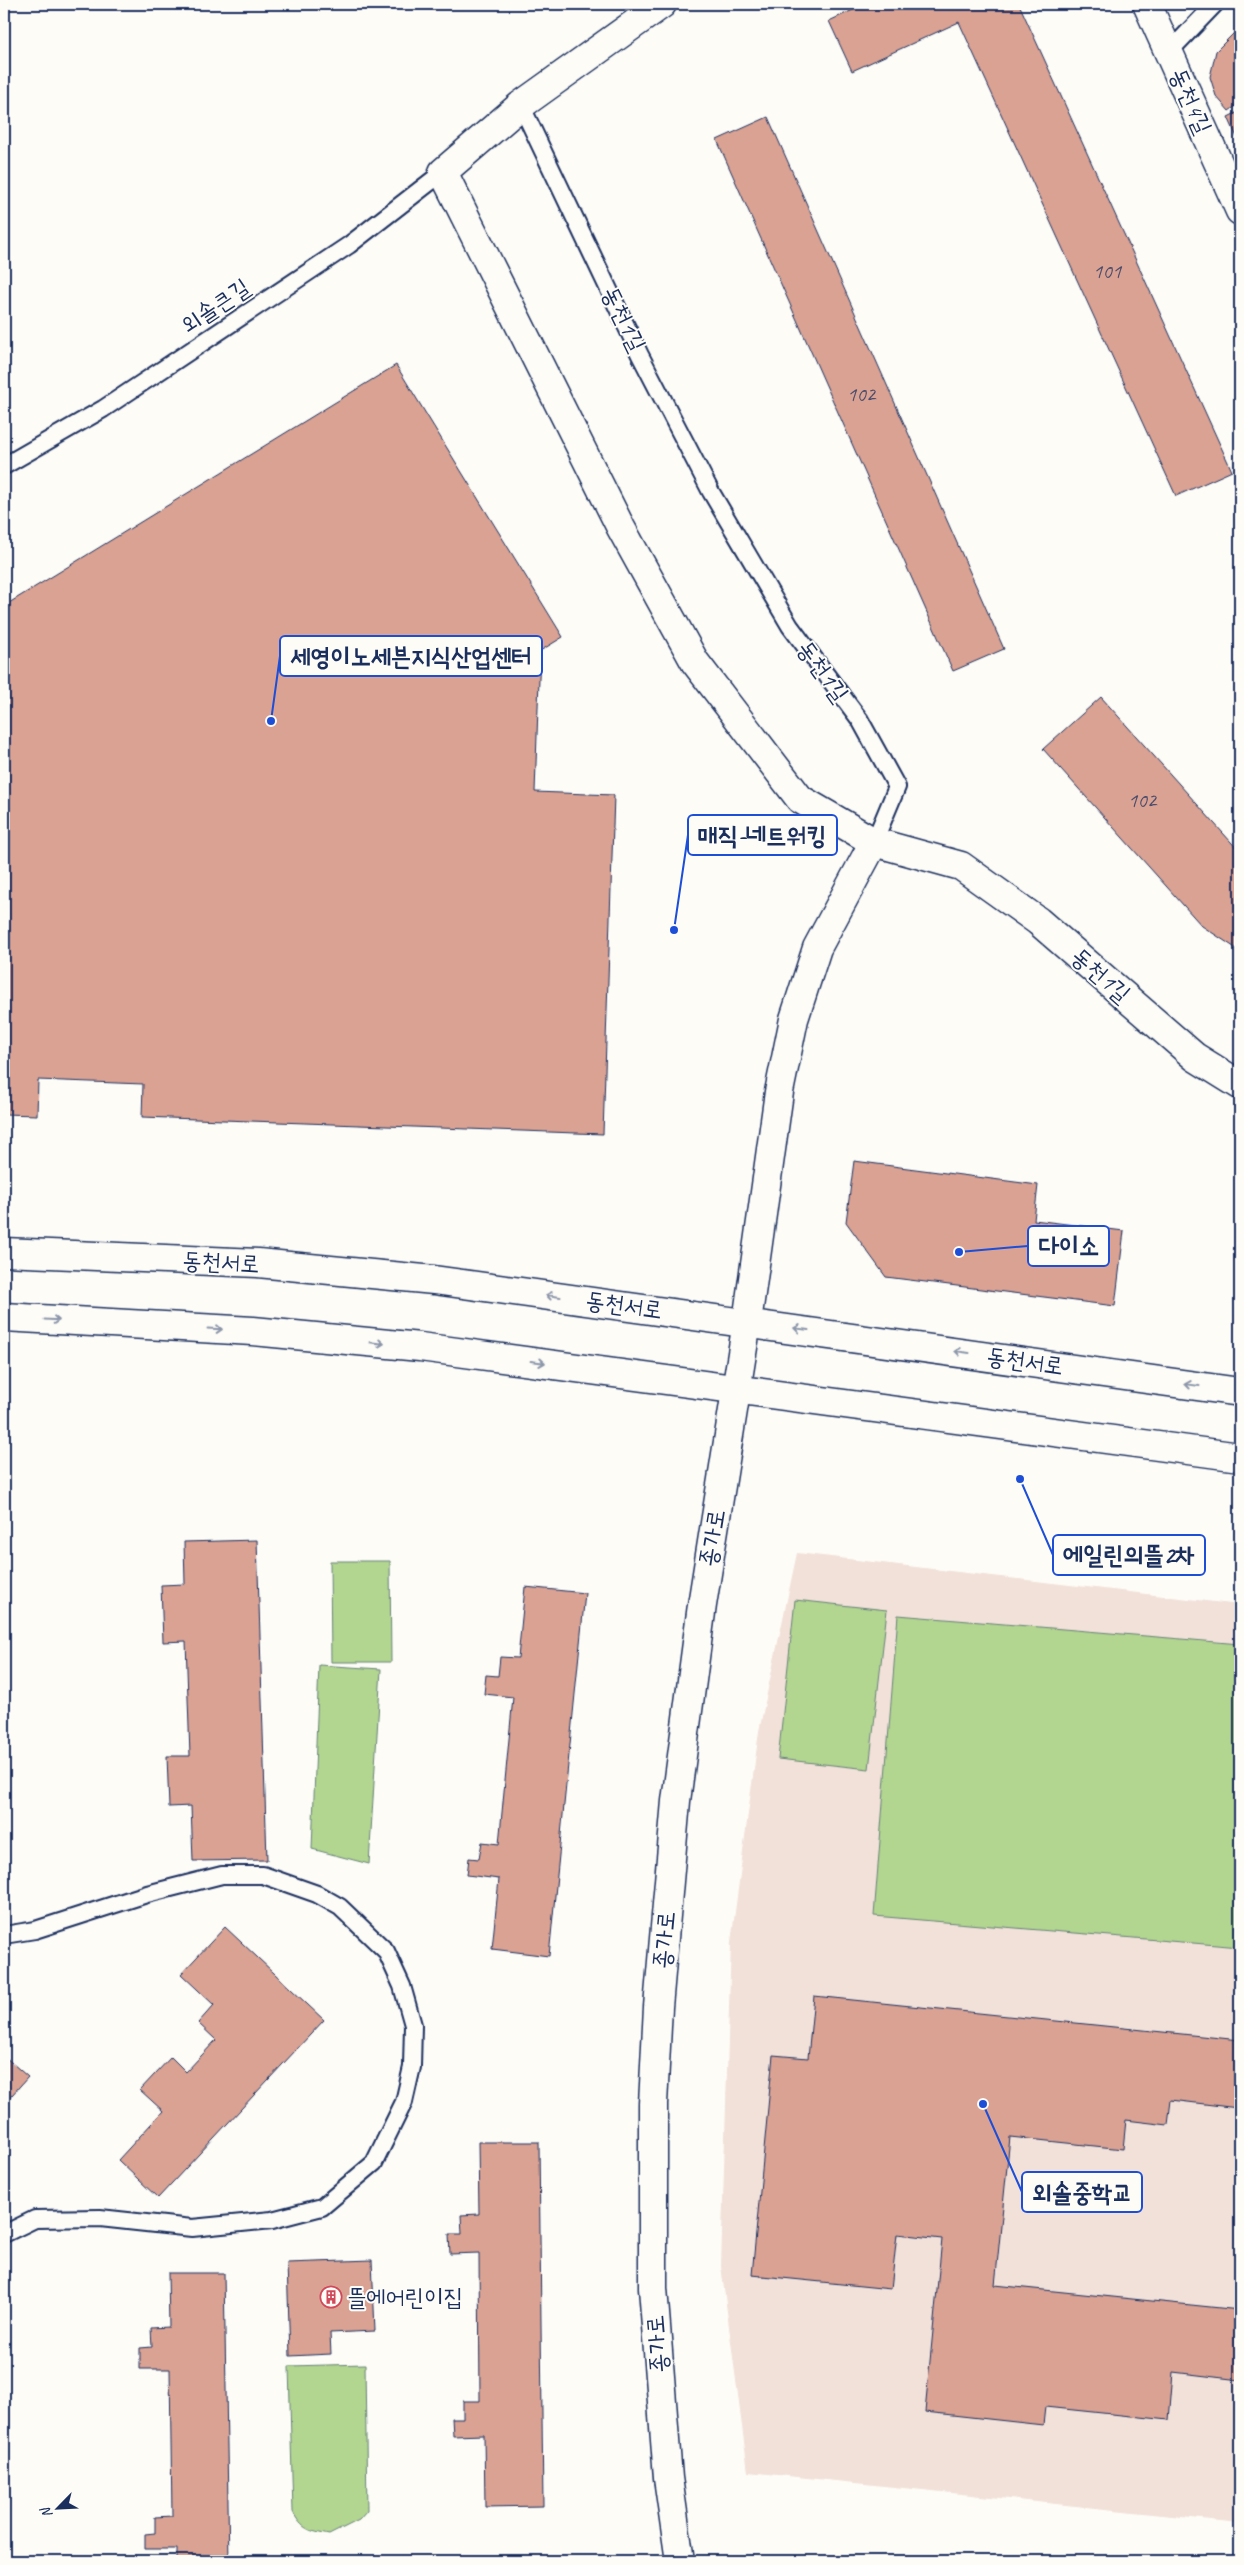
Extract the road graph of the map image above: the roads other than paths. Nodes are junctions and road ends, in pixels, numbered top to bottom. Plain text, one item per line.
1 (662, 4) edge
2 (1147, 4) edge
3 (1215, 4) edge
4 (1169, 52) junction
5 (521, 105) junction
6 (443, 172) junction
7 (1240, 211) edge
8 (4, 466) edge
9 (874, 842) junction
10 (1240, 1085) edge
11 (4, 1252) edge
12 (4, 1317) edge
13 (747, 1322) junction
14 (737, 1388) junction
15 (1240, 1392) edge
16 (1240, 1457) edge
17 (4, 1935) edge
18 (4, 2234) edge
19 (680, 2561) edge

1 - 5 street
2 - 4 street
3 - 4 lane, 동천4길
4 - 7 street, 동천4길
5 - 6 street
5 - 9 lane, 동천1길
6 - 8 lane, 외솔큰길
6 - 9 street
9 - 10 street, 동천1길
9 - 13 street, 종가로
13 -> 11 street, 동천서로
12 -> 14 street
13 - 14 street, 종가로
15 -> 13 street, 동천서로
14 - 16 street
14 - 19 street, 종가로
17 - 18 lane

